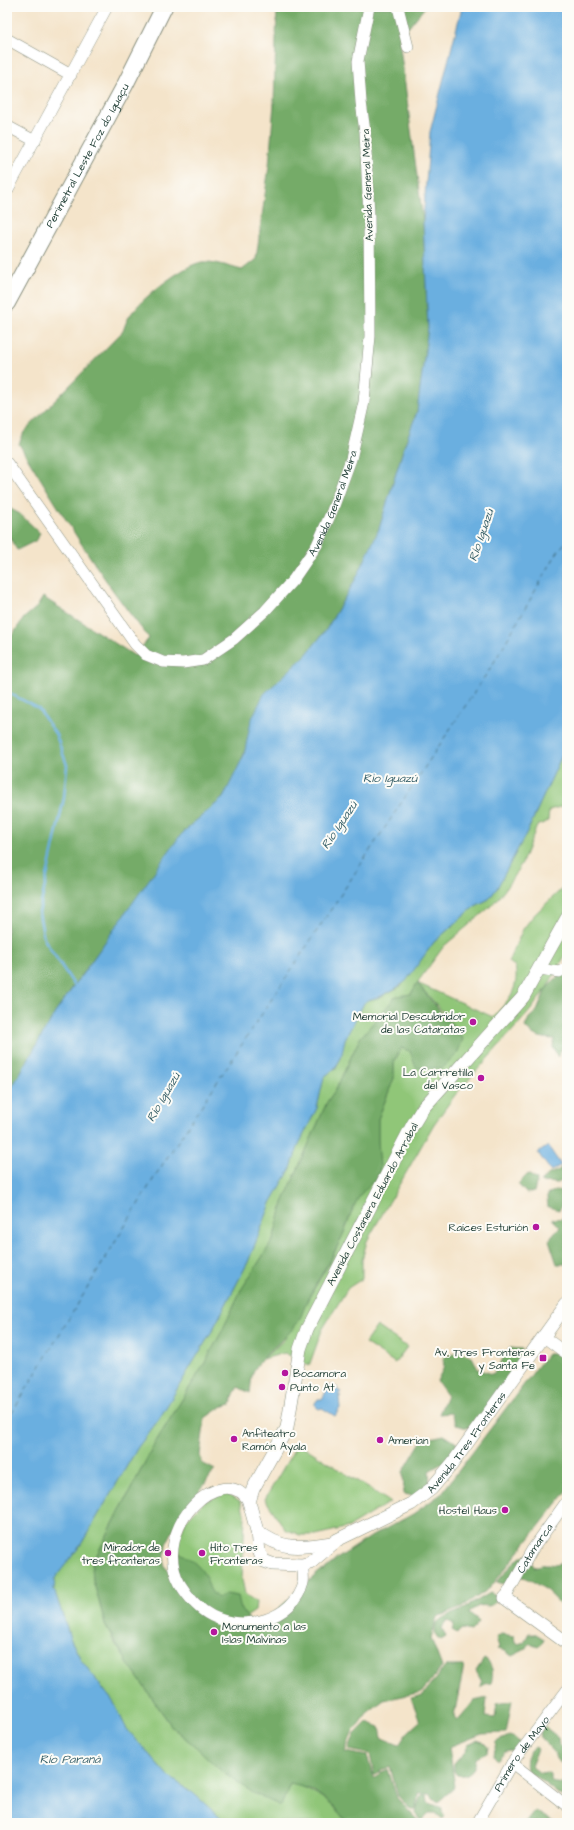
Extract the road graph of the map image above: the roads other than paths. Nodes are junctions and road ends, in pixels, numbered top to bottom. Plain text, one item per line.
1 (106, 7) edge
2 (164, 7) edge
3 (370, 7) edge
4 (398, 7) edge
5 (7, 39) edge
6 (408, 47) dead end
7 (71, 75) junction
8 (7, 126) edge
9 (35, 141) junction
10 (7, 192) edge
11 (7, 303) edge
12 (7, 463) edge
13 (567, 918) edge
14 (567, 968) edge
15 (539, 969) junction
16 (567, 1304) edge
17 (544, 1337) junction
18 (567, 1354) edge
19 (567, 1501) edge
20 (250, 1502) junction
21 (257, 1531) junction
22 (332, 1543) junction
23 (302, 1565) junction
24 (505, 1598) joint
25 (567, 1643) edge
26 (567, 1690) edge
27 (512, 1763) junction
28 (567, 1806) edge
29 (479, 1821) edge

1 - 7 street
2 - 11 highway, Perimetral Leste Foz do Iguaçu
3 - 12 street, Avenida General Meira
4 - 6 street
5 - 7 street
7 - 9 street
8 - 9 street
9 - 10 street
13 - 15 main road, Avenida Costanera Eduardo Arrabal
14 - 15 street
15 - 20 main road, Avenida Costanera Eduardo Arrabal
16 - 17 main road, Avenida Tres Fronteras
17 - 18 street
17 - 22 main road, Avenida Tres Fronteras
19 - 24 street, Catamarca
20 - 21 main road
20 - 23 street
21 - 22 main road
21 - 23 main road
22 - 23 main road
24 - 25 main road
26 - 27 street, Primero de Mayo
27 - 28 street
27 - 29 street, Primero de Mayo

